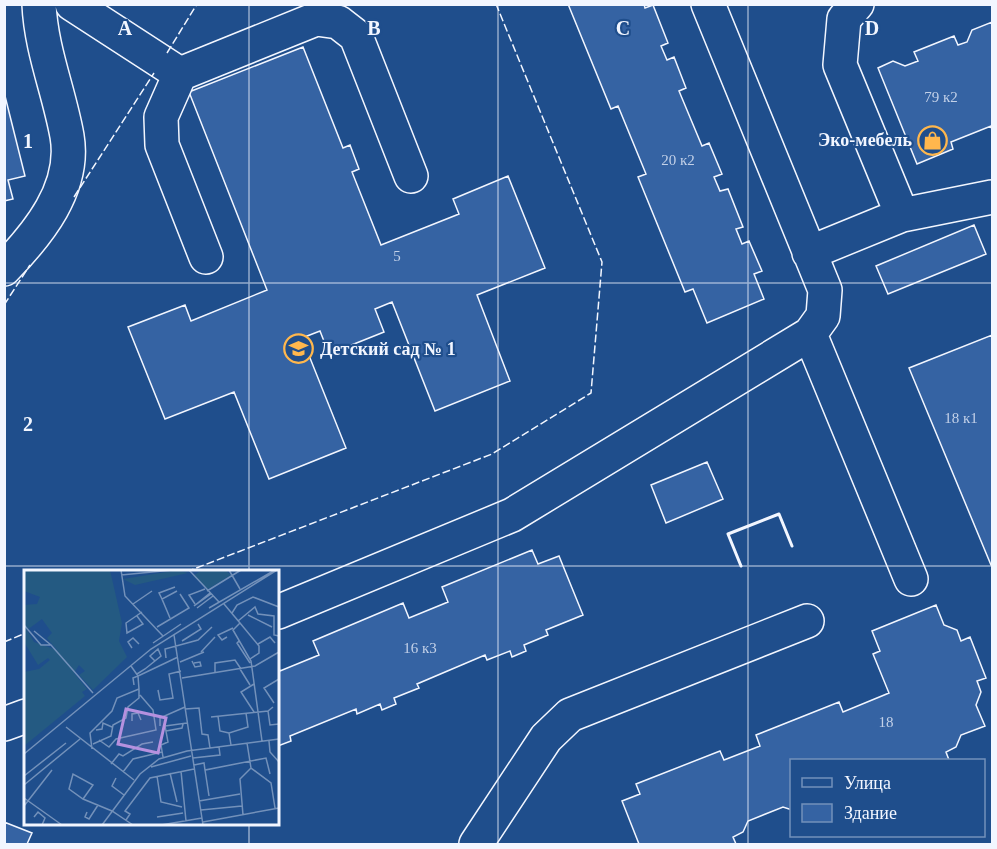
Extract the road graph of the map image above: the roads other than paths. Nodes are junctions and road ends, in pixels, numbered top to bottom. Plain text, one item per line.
1 (39, 4) edge
2 (72, 4) edge
3 (708, 4) edge
4 (857, 4) edge
5 (180, 74) junction
6 (411, 176) dead end
7 (993, 197) edge
8 (902, 215) junction
9 (809, 253) junction
10 (206, 257) dead end
11 (4, 269) edge
12 (810, 334) junction
13 (911, 579) dead end
14 (279, 612) edge
15 (807, 621) dead end
16 (24, 717) edge
17 (4, 724) edge
18 (476, 844) edge

1 - 11 lane
2 - 5 lane
3 - 9 lane
4 - 8 lane
5 - 6 lane
5 - 10 lane
7 - 8 lane
8 - 9 lane
9 - 12 lane
12 - 13 lane
12 - 14 lane
15 - 18 lane
16 - 17 lane

